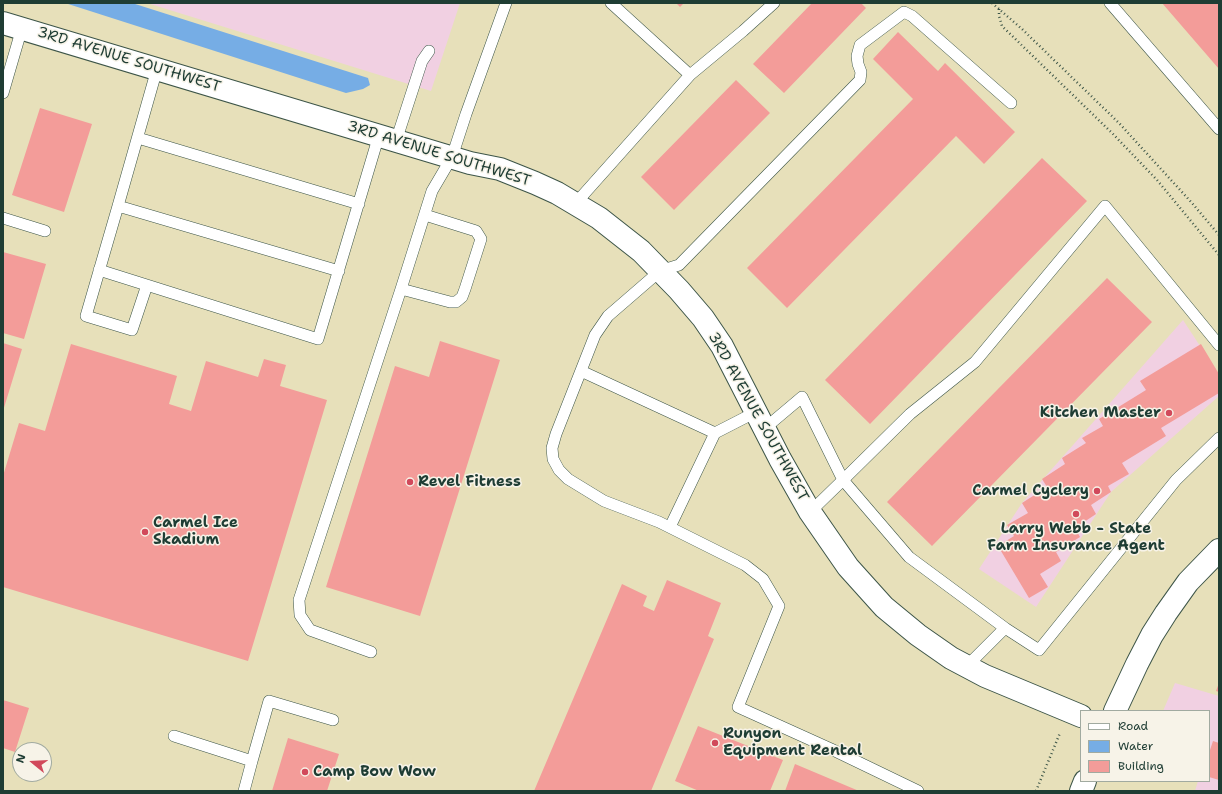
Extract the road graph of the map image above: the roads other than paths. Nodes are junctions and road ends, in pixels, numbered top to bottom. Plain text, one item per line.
1 (506, 3) edge
2 (611, 3) edge
3 (774, 3) edge
4 (1110, 3) edge
5 (13, 25) edge
6 (429, 51) dead end
7 (157, 69) junction
8 (690, 75) junction
9 (3, 93) edge
10 (1011, 102) dead end
11 (1219, 129) edge
12 (138, 138) junction
13 (387, 138) junction
14 (452, 157) junction
15 (359, 204) junction
16 (575, 204) junction
17 (118, 206) junction
18 (425, 215) junction
19 (3, 218) edge
20 (45, 231) dead end
21 (99, 270) junction
22 (339, 271) junction
23 (660, 271) junction
24 (147, 285) junction
25 (401, 289) junction
26 (1219, 346) edge
27 (581, 372) junction
28 (760, 421) junction
29 (714, 433) junction
30 (1219, 438) edge
31 (843, 480) junction
32 (810, 512) junction
33 (670, 527) junction
34 (1219, 550) edge
35 (1005, 628) junction
36 (371, 652) dead end
37 (967, 666) junction
38 (1115, 710) edge
39 (1075, 714) edge
40 (333, 720) dead end
41 (174, 736) dead end
42 (252, 761) junction
43 (244, 791) edge
44 (918, 791) edge

1 - 14 lane
2 - 8 lane
3 - 8 lane
4 - 11 lane
5 - 7 street, 3RD AVENUE SOUTHWEST
5 - 9 lane
6 - 13 lane
7 - 12 lane
7 - 13 street, 3RD AVENUE SOUTHWEST
8 - 16 lane
10 - 23 lane
12 - 15 lane
12 - 17 lane
13 - 14 street, 3RD AVENUE SOUTHWEST
13 - 15 lane
14 - 16 street, 3RD AVENUE SOUTHWEST
14 - 18 lane
15 - 22 lane
16 - 23 street, 3RD AVENUE SOUTHWEST
17 - 21 lane
17 - 22 lane
18 - 25 lane
18 - 25 lane
19 - 20 lane
21 - 24 lane
21 - 24 lane
22 - 24 lane
23 - 27 lane
23 - 28 street, 3RD AVENUE SOUTHWEST
25 - 36 lane
26 - 31 lane
27 - 29 lane
27 - 33 lane
28 - 29 lane
28 - 31 lane
28 - 32 street, 3RD AVENUE SOUTHWEST
29 - 33 lane
30 - 35 lane
31 - 32 lane
31 - 35 lane
32 - 37 street, 3RD AVENUE SOUTHWEST
33 - 44 lane
34 - 38 street
35 - 37 lane
37 - 39 street, 3RD AVENUE SOUTHWEST
40 - 42 lane
41 - 42 lane
42 - 43 lane

